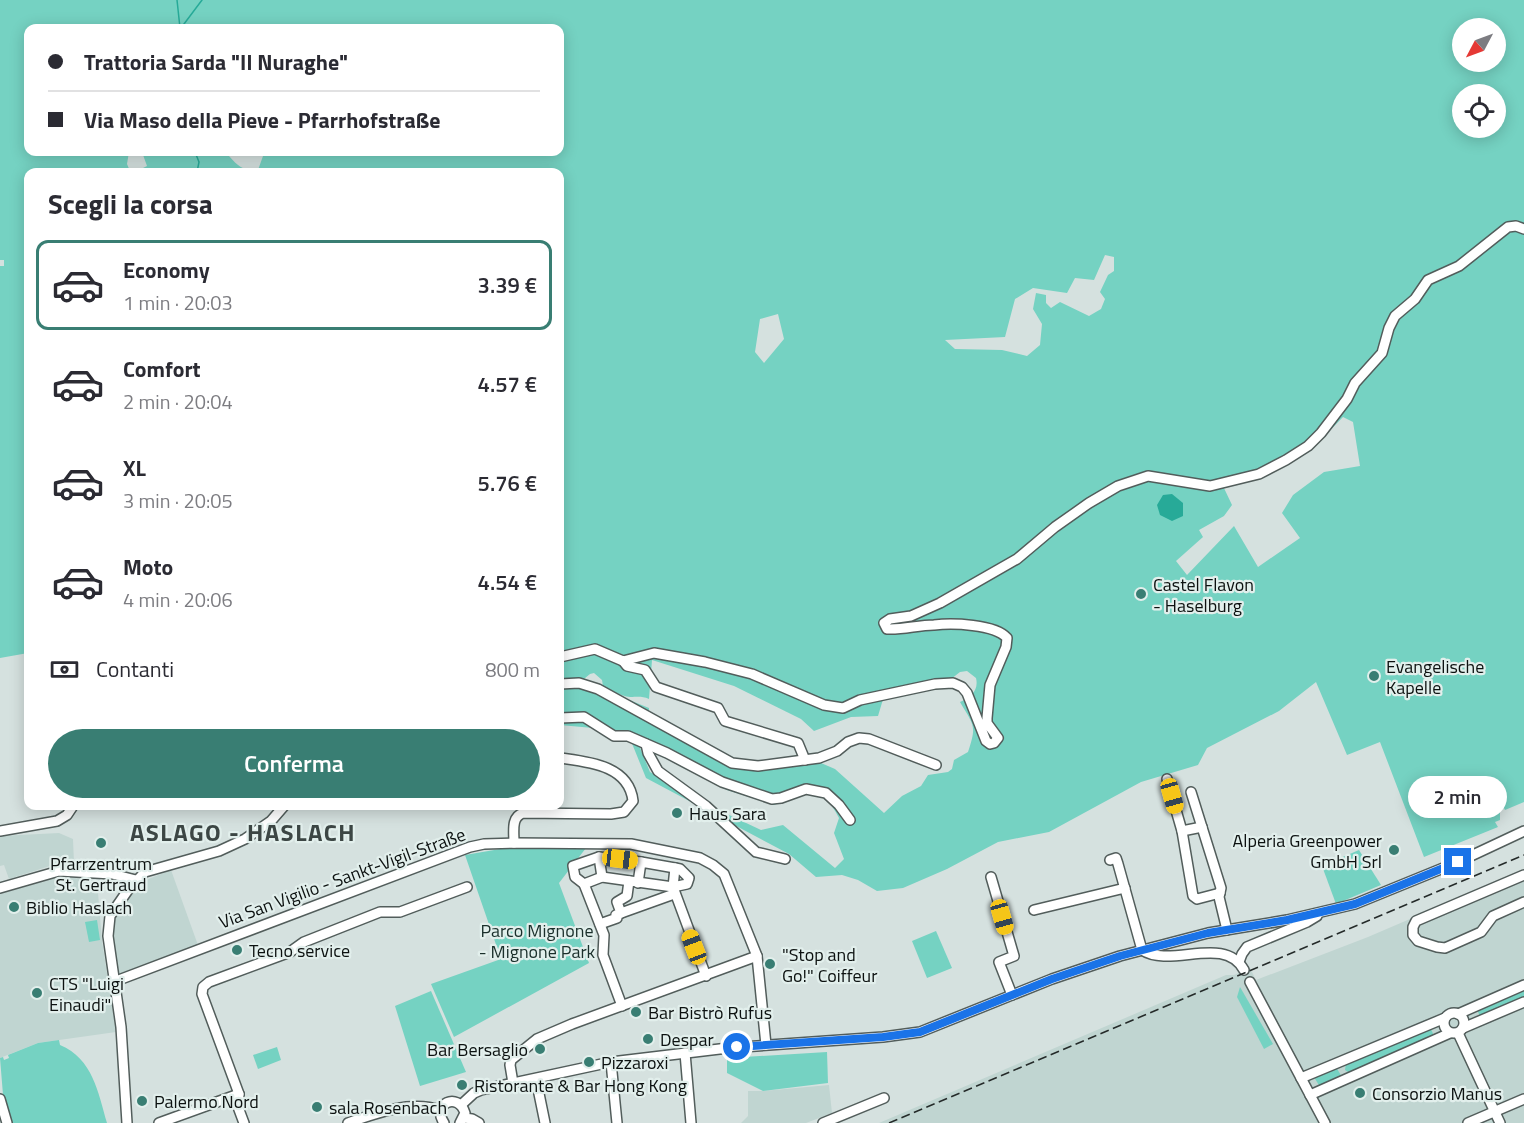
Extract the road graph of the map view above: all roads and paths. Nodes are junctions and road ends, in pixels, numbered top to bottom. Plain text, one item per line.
1 (1524, 229) edge
2 (564, 656) edge
3 (623, 661) junction
4 (564, 684) edge
5 (564, 718) edge
6 (646, 744) junction
7 (564, 759) edge
8 (805, 760) junction
9 (936, 765) dead end
10 (1167, 779) dead end
11 (1191, 792) dead end
12 (70, 810) edge
13 (280, 810) edge
14 (850, 820) dead end
15 (1202, 826) junction
16 (0, 831) edge
17 (1182, 831) junction
18 (1524, 831) edge
19 (514, 843) junction
20 (599, 857) junction
21 (785, 859) dead end
22 (1110, 860) dead end
23 (640, 862) junction
24 (675, 868) junction
25 (1524, 874) edge
26 (602, 877) junction
27 (991, 877) dead end
28 (136, 880) junction
29 (633, 882) junction
30 (584, 884) junction
31 (467, 887) dead end
32 (0, 888) edge
33 (1125, 888) junction
34 (673, 890) junction
35 (1220, 893) junction
36 (1524, 902) edge
37 (1034, 910) dead end
38 (1324, 912) junction
39 (621, 913) junction
40 (600, 924) junction
41 (1227, 930) junction
42 (1142, 950) junction
43 (757, 956) junction
44 (706, 976) junction
45 (116, 981) junction
46 (1250, 982) dead end
47 (1524, 985) edge
48 (1012, 995) junction
49 (1524, 1002) edge
50 (622, 1006) junction
51 (1458, 1014) junction
52 (1445, 1018) junction
53 (1460, 1029) junction
54 (766, 1045) junction
55 (685, 1053) junction
56 (611, 1062) junction
57 (1342, 1062) junction
58 (1349, 1077) junction
59 (1301, 1078) junction
60 (536, 1079) junction
61 (513, 1083) junction
62 (239, 1094) junction
63 (1310, 1095) junction
64 (884, 1098) dead end
65 (0, 1099) edge
66 (1524, 1099) edge
67 (461, 1105) junction
68 (440, 1110) junction
69 (1495, 1112) junction
70 (462, 1120) edge
71 (7, 1123) edge
72 (127, 1123) edge
73 (159, 1123) edge
74 (244, 1123) edge
75 (348, 1123) edge
76 (444, 1123) edge
77 (479, 1123) edge
78 (545, 1123) edge
79 (617, 1123) edge
80 (691, 1123) edge
81 (823, 1123) edge
82 (1325, 1123) edge
83 (1468, 1123) edge
84 (1500, 1123) edge

1 - 3 street
2 - 3 street
3 - 8 street
4 - 8 street
5 - 6 street
6 - 14 street
6 - 21 street
7 - 19 street
8 - 9 street
10 - 17 street
11 - 15 street
12 - 16 street
13 - 28 street
15 - 17 street
15 - 35 street
17 - 35 street
18 - 38 street
19 - 43 street, Via San Vigilio - Sankt-Vigil-Straße
19 - 45 street, Via San Vigilio - Sankt-Vigil-Straße
20 - 23 street
20 - 26 street
20 - 30 street
22 - 33 street
23 - 24 street
23 - 29 street
24 - 34 street
24 - 34 street
25 - 36 street
26 - 29 street
26 - 30 street
27 - 48 street
28 - 32 street
28 - 45 street
29 - 34 street
29 - 39 street
30 - 40 street
31 - 62 street
33 - 37 street
33 - 42 street
34 - 39 street
34 - 44 street
35 - 41 street
38 - 41 street
38 - 42 street
39 - 40 street
40 - 50 street
41 - 42 street
42 - 48 street
43 - 44 street
43 - 54 street
44 - 50 street
45 - 72 street
46 - 59 street
47 - 51 street
48 - 54 street
49 - 53 street
50 - 61 street
51 - 52 street
51 - 53 street
52 - 53 street
52 - 57 street
53 - 58 street
53 - 69 street
54 - 55 street
55 - 56 street
55 - 80 street
56 - 60 street
56 - 79 street
57 - 58 street
57 - 59 street
58 - 63 street
59 - 63 street
60 - 61 street
60 - 78 street
61 - 67 street
62 - 73 street
62 - 74 street
63 - 82 street
64 - 81 street
65 - 71 street
66 - 69 street
67 - 68 street
67 - 70 street
68 - 75 street
68 - 76 street
69 - 83 street
69 - 84 street
70 - 77 street

